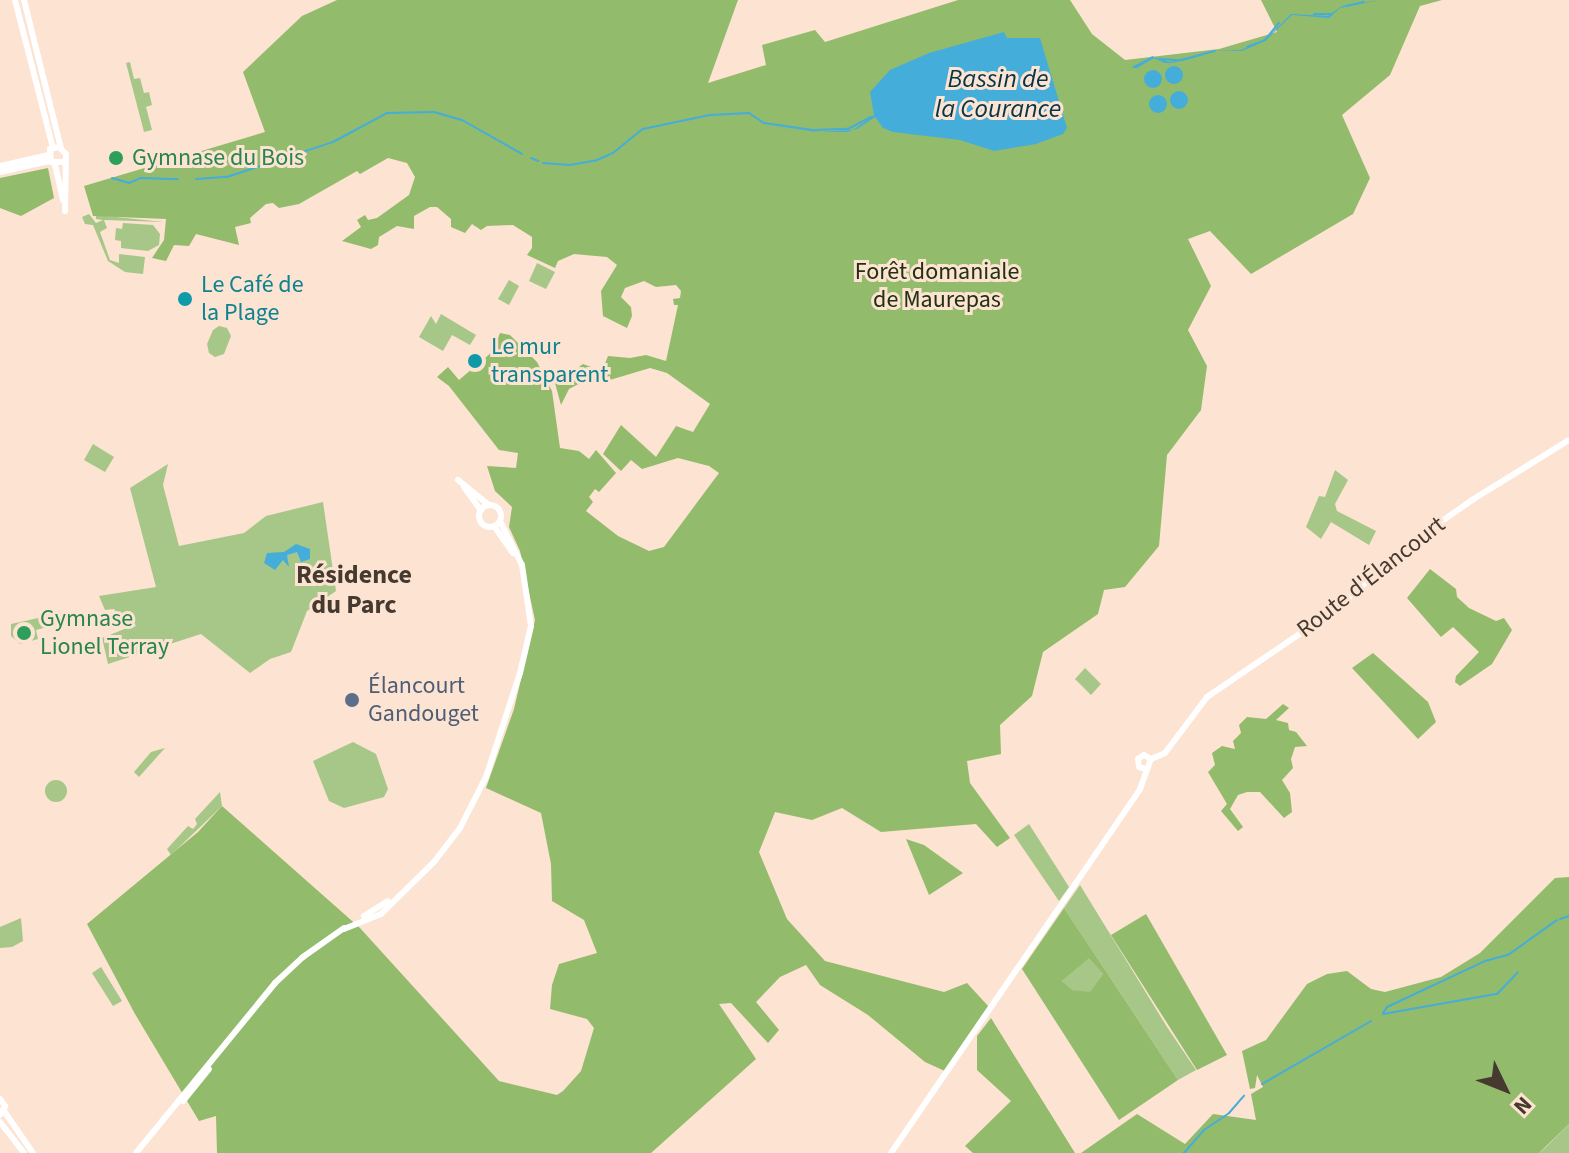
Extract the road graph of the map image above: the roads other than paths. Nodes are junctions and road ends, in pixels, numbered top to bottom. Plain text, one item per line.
1 (15, 0) edge
2 (24, 0) edge
3 (53, 148) junction
4 (61, 148) junction
5 (51, 160) junction
6 (63, 162) junction
7 (0, 169) edge
8 (1569, 440) edge
9 (490, 505) junction
10 (481, 510) junction
11 (497, 524) junction
12 (1151, 759) junction
13 (1146, 769) junction
14 (0, 1099) edge
15 (2, 1113) edge
16 (0, 1122) edge
17 (24, 1153) edge
18 (33, 1153) edge
19 (138, 1153) edge
20 (891, 1153) edge

1 - 3 street
2 - 4 street
3 - 4 street
3 - 5 street
4 - 6 street
5 - 6 street
5 - 6 street
5 - 7 street
8 - 12 street, Route d'Élancourt
9 - 10 street
9 - 10 street
9 - 11 street
10 - 11 street
11 - 19 street
12 - 13 street
12 - 13 street
13 - 20 street
14 - 15 street
15 - 18 street
16 - 17 street

